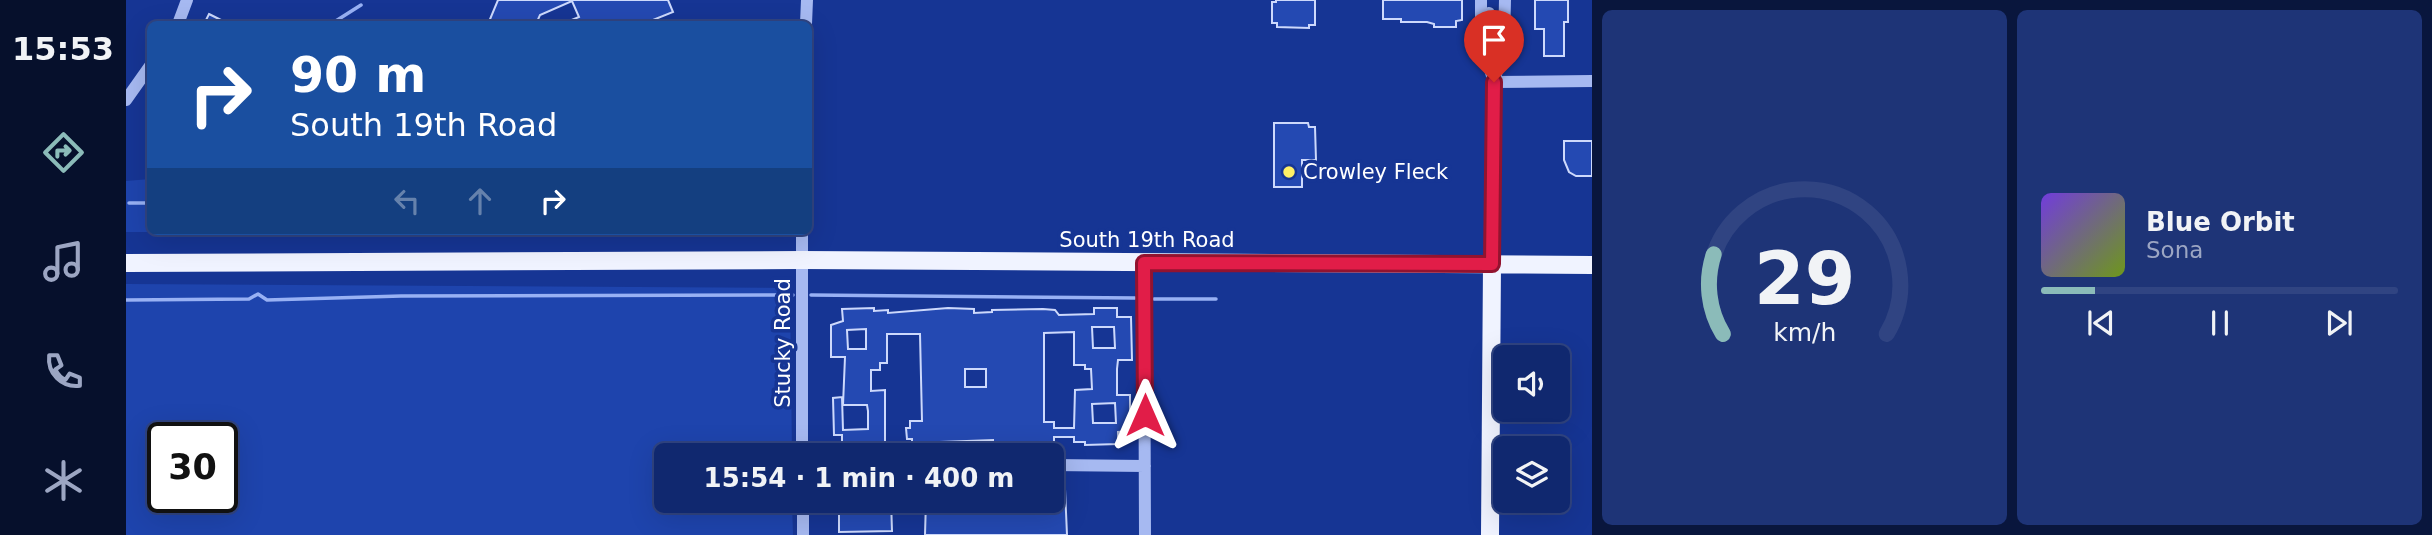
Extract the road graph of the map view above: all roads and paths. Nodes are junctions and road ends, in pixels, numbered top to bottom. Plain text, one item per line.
1 (187, 0) edge
2 (807, 0) edge
3 (1481, 0) edge
4 (1489, 0) edge
5 (1505, 0) edge
6 (179, 21) edge
7 (806, 21) edge
8 (147, 70) edge
9 (1592, 81) edge
10 (1494, 82) junction
11 (126, 100) edge
12 (802, 235) edge
13 (802, 260) junction
14 (126, 263) edge
15 (1144, 263) junction
16 (1492, 264) junction
17 (1592, 265) edge
18 (803, 443) edge
19 (1064, 465) edge
20 (1145, 466) junction
21 (803, 513) edge
22 (803, 535) edge
23 (1145, 535) edge
24 (1490, 535) edge

1 - 6 street
2 - 7 street
3 - 10 street
4 - 10 street
5 - 10 street
8 - 11 street
9 - 10 street
10 - 16 street
12 - 13 street, Stucky Road
13 - 14 main road, South 19th Road
13 - 15 main road, South 19th Road
13 - 18 street, Stucky Road
15 - 16 main road, South 19th Road
15 - 20 street
16 - 17 main road, South 19th Road
16 - 24 main road
19 - 20 street
20 - 23 street
21 - 22 street

